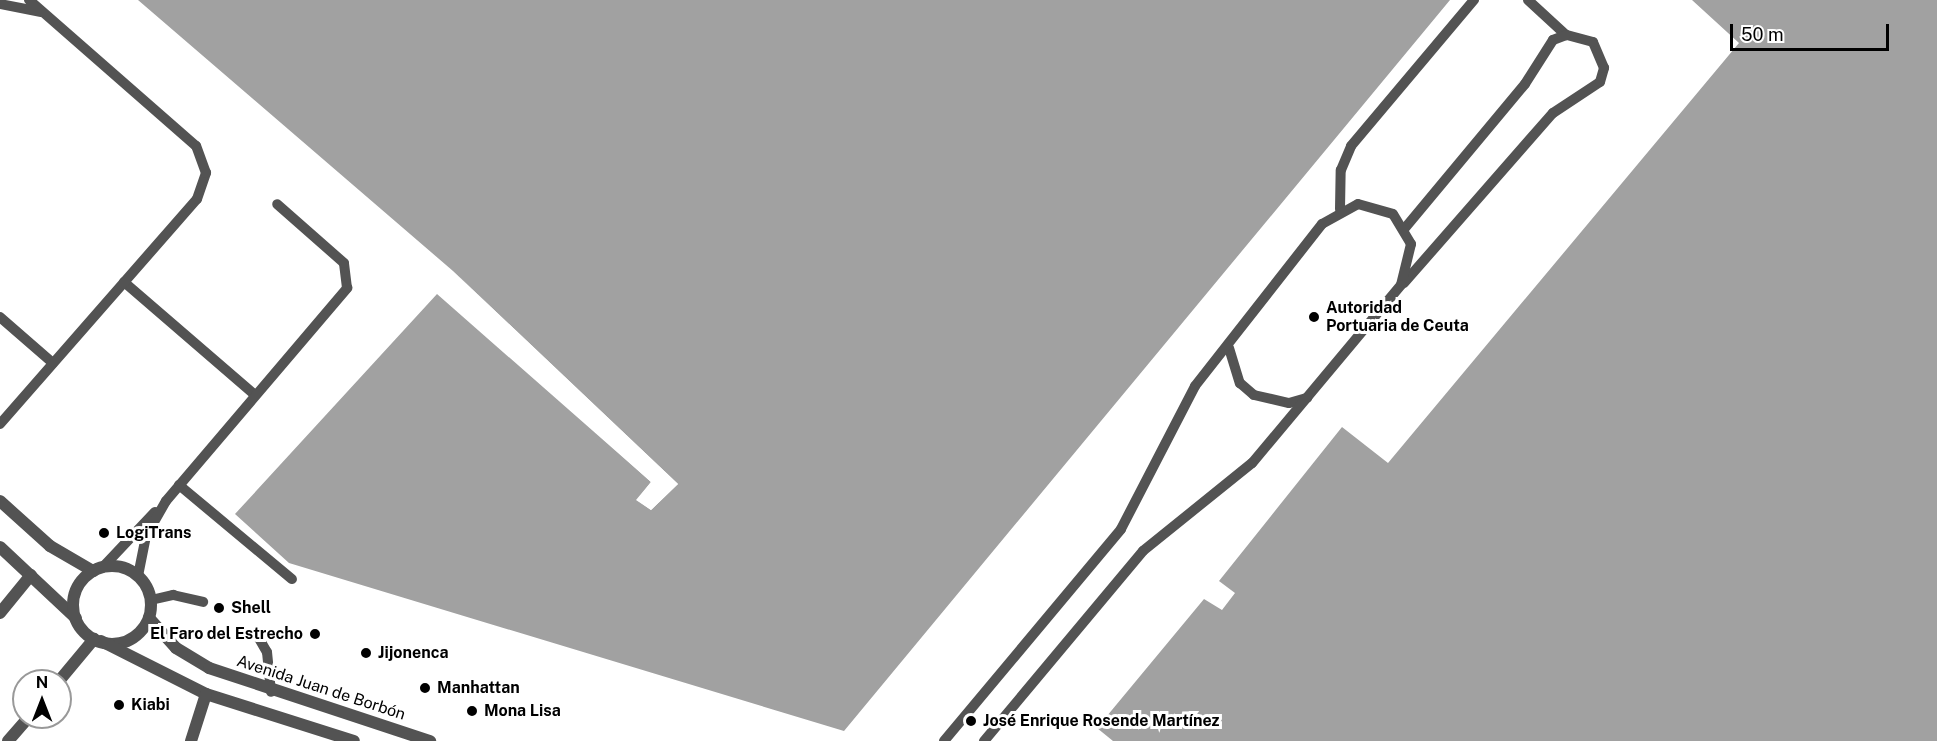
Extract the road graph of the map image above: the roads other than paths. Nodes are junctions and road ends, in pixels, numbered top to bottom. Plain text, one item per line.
1 (29, 0) edge
2 (1474, 0) edge
3 (1528, 0) edge
4 (0, 4) edge
5 (48, 13) junction
6 (1566, 35) junction
7 (277, 204) dead end
8 (1340, 209) junction
9 (1405, 228) junction
10 (124, 282) junction
11 (1401, 285) junction
12 (0, 317) edge
13 (1230, 348) junction
14 (53, 363) junction
15 (255, 395) junction
16 (1306, 398) junction
17 (0, 424) edge
18 (179, 485) junction
19 (0, 501) edge
20 (166, 501) junction
21 (0, 547) edge
22 (98, 570) junction
23 (32, 575) junction
24 (138, 576) junction
25 (292, 579) dead end
26 (151, 600) junction
27 (203, 602) dead end
28 (0, 613) edge
29 (76, 618) junction
30 (149, 618) junction
31 (257, 635) dead end
32 (98, 640) junction
33 (70, 669) edge
34 (271, 693) junction
35 (206, 694) junction
36 (18, 729) edge
37 (8, 741) edge
38 (191, 741) edge
39 (354, 741) edge
40 (430, 741) edge
41 (944, 741) edge
42 (984, 741) edge

1 - 5 lane
2 - 8 lane
3 - 6 lane
4 - 5 lane
5 - 10 lane
6 - 9 lane
6 - 11 lane
7 - 15 lane
8 - 9 lane
8 - 13 lane
9 - 11 lane
10 - 14 lane
10 - 15 lane
11 - 16 lane
12 - 14 lane
13 - 16 lane
13 - 41 lane
14 - 17 lane
15 - 18 lane
16 - 42 lane
18 - 20 lane
18 - 25 lane
19 - 22 street
20 - 22 lane
20 - 24 lane
21 - 23 street
22 - 24 street
22 - 29 street
23 - 28 street
23 - 29 street
24 - 26 street
26 - 27 lane
26 - 30 street
29 - 32 street
30 - 32 street
30 - 34 street, Avenida Juan de Borbón
31 - 34 lane
32 - 33 street
32 - 35 street
34 - 40 street, Avenida Juan de Borbón
35 - 38 street
35 - 39 street
36 - 37 street

